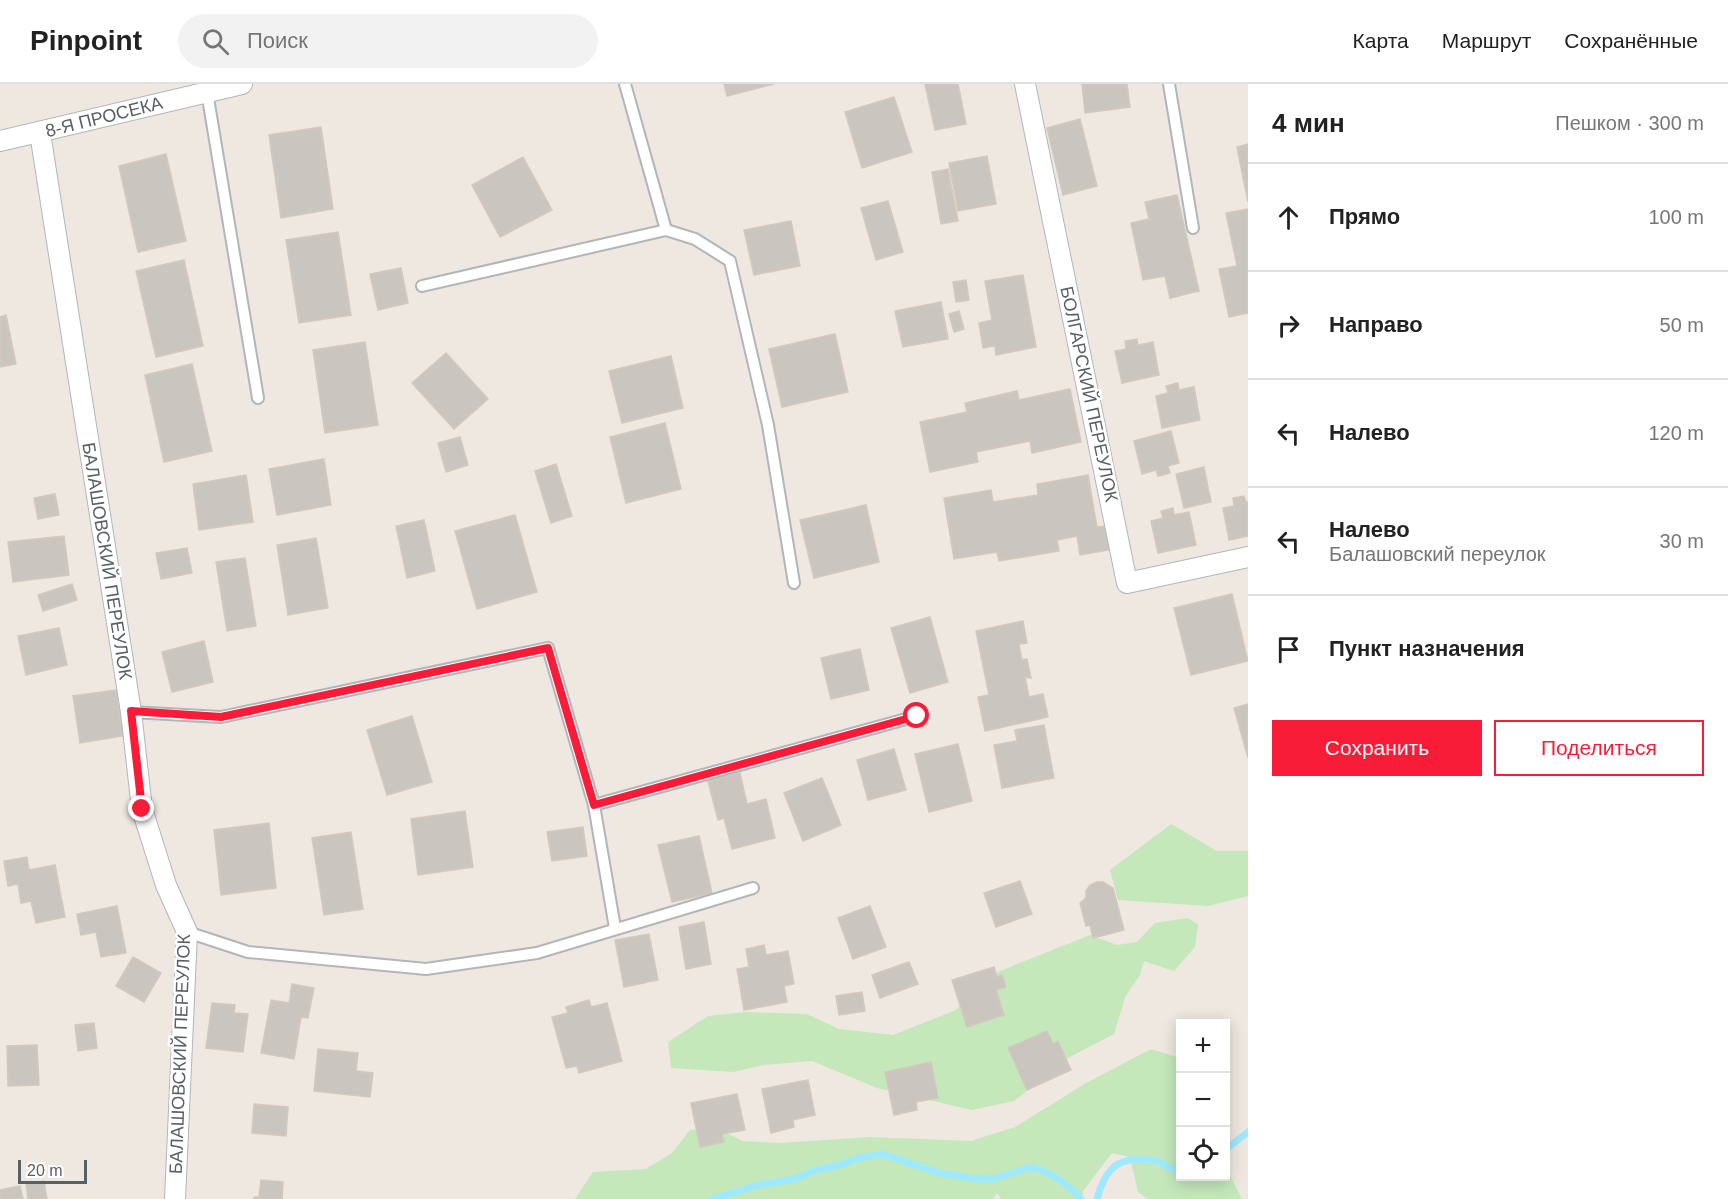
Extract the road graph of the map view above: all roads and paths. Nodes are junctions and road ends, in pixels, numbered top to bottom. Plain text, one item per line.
1 (242, 84) edge
2 (625, 84) edge
3 (1025, 84) edge
4 (1168, 84) edge
5 (207, 92) junction
6 (40, 133) junction
7 (0, 141) edge
8 (1192, 228) dead end
9 (666, 230) junction
10 (422, 286) dead end
11 (258, 398) dead end
12 (1248, 557) edge
13 (794, 583) dead end
14 (131, 711) junction
15 (917, 716) dead end
16 (594, 805) junction
17 (753, 888) dead end
18 (615, 928) junction
19 (187, 933) junction
20 (175, 1199) edge

1 - 5 street, 8-Я ПРОСЕКА
2 - 9 lane
3 - 12 street, БОЛГАРСКИЙ ПЕРЕУЛОК
4 - 8 lane
5 - 6 street, 8-Я ПРОСЕКА
5 - 11 lane
6 - 7 street, 8-Я ПРОСЕКА
6 - 14 street, БАЛАШОВСКИЙ ПЕРЕУЛОК
9 - 10 lane
9 - 13 lane
14 - 16 lane
14 - 19 street, БАЛАШОВСКИЙ ПЕРЕУЛОК
15 - 16 lane
16 - 18 lane
17 - 18 lane
18 - 19 lane
19 - 20 street, БАЛАШОВСКИЙ ПЕРЕУЛОК

